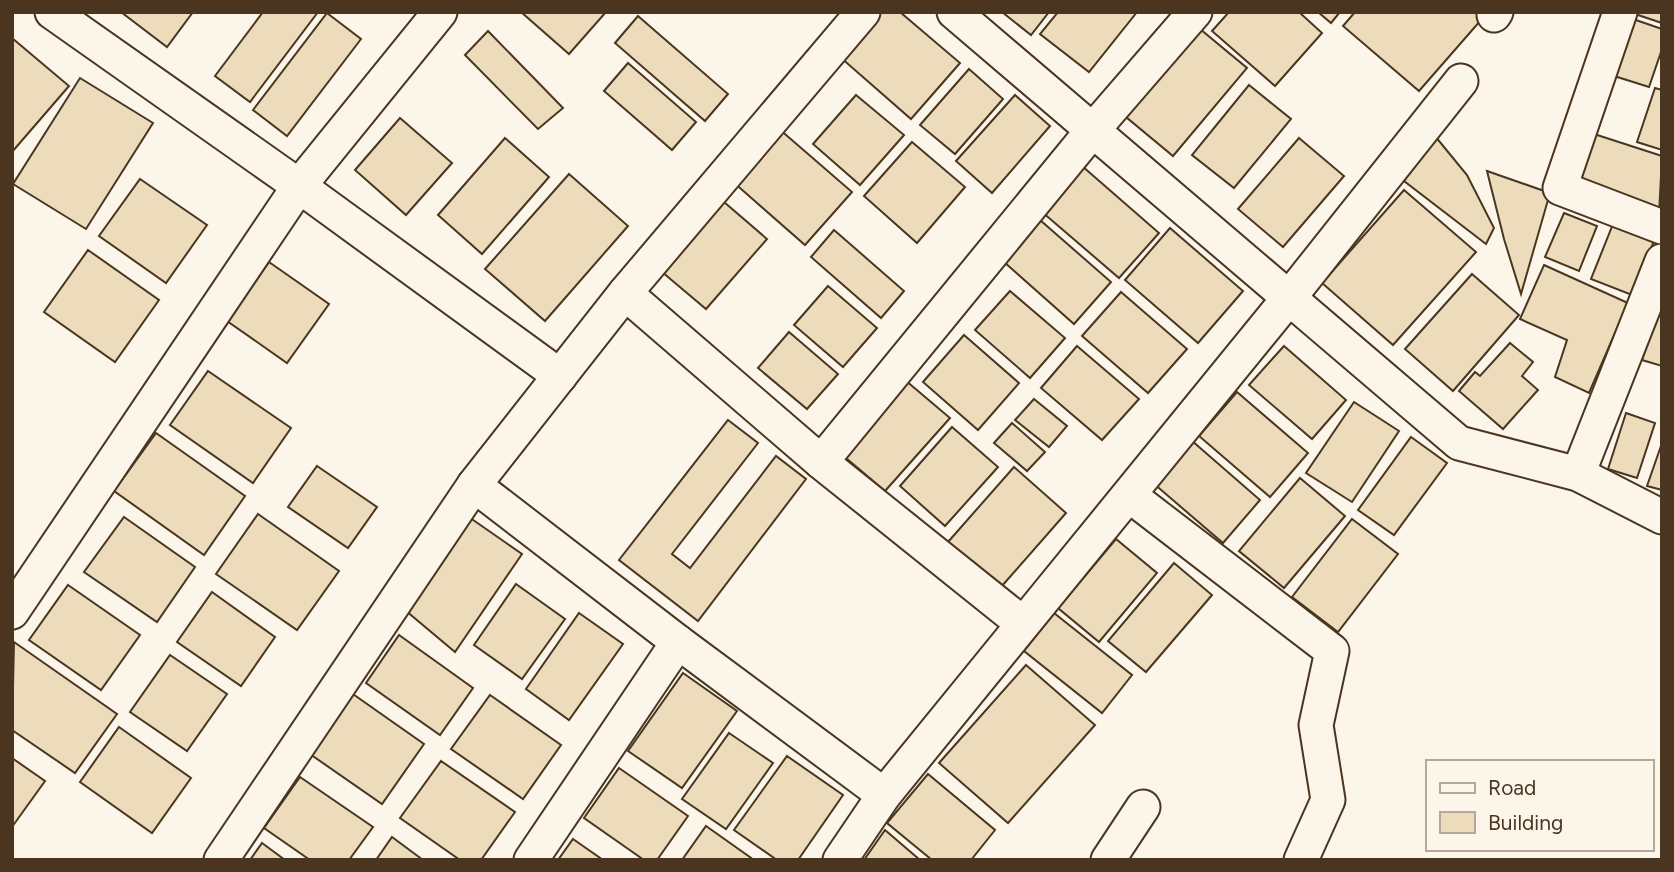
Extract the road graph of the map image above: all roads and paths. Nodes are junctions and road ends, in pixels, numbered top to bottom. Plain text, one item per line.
1 (52, 12) edge
2 (440, 12) edge
3 (863, 12) edge
4 (954, 12) edge
5 (1195, 12) edge
6 (1620, 12) edge
7 (1461, 81) dead end
8 (1092, 131) junction
9 (299, 186) junction
10 (1662, 227) edge
11 (1662, 261) edge
12 (625, 293) junction
13 (1288, 299) junction
14 (560, 376) junction
15 (821, 462) junction
16 (1577, 474) junction
17 (474, 485) junction
18 (1129, 495) junction
19 (1662, 517) edge
20 (12, 612) edge
21 (1022, 623) junction
22 (678, 642) junction
23 (884, 795) junction
24 (1143, 807) dead end
25 (221, 860) edge
26 (531, 860) edge
27 (840, 860) edge
28 (1108, 860) edge
29 (1301, 860) edge

1 - 9 street
2 - 9 street
3 - 12 street
4 - 8 street
5 - 8 street
6 - 10 street
7 - 13 street
8 - 13 street
8 - 15 street
9 - 14 street
9 - 20 street
11 - 16 street
12 - 14 street
12 - 15 street
13 - 16 street
13 - 18 street
14 - 17 street
15 - 21 street
16 - 19 street
17 - 22 street
17 - 25 street
18 - 21 street
18 - 29 street
21 - 23 street
22 - 23 street
22 - 26 street
23 - 27 street
24 - 28 street

